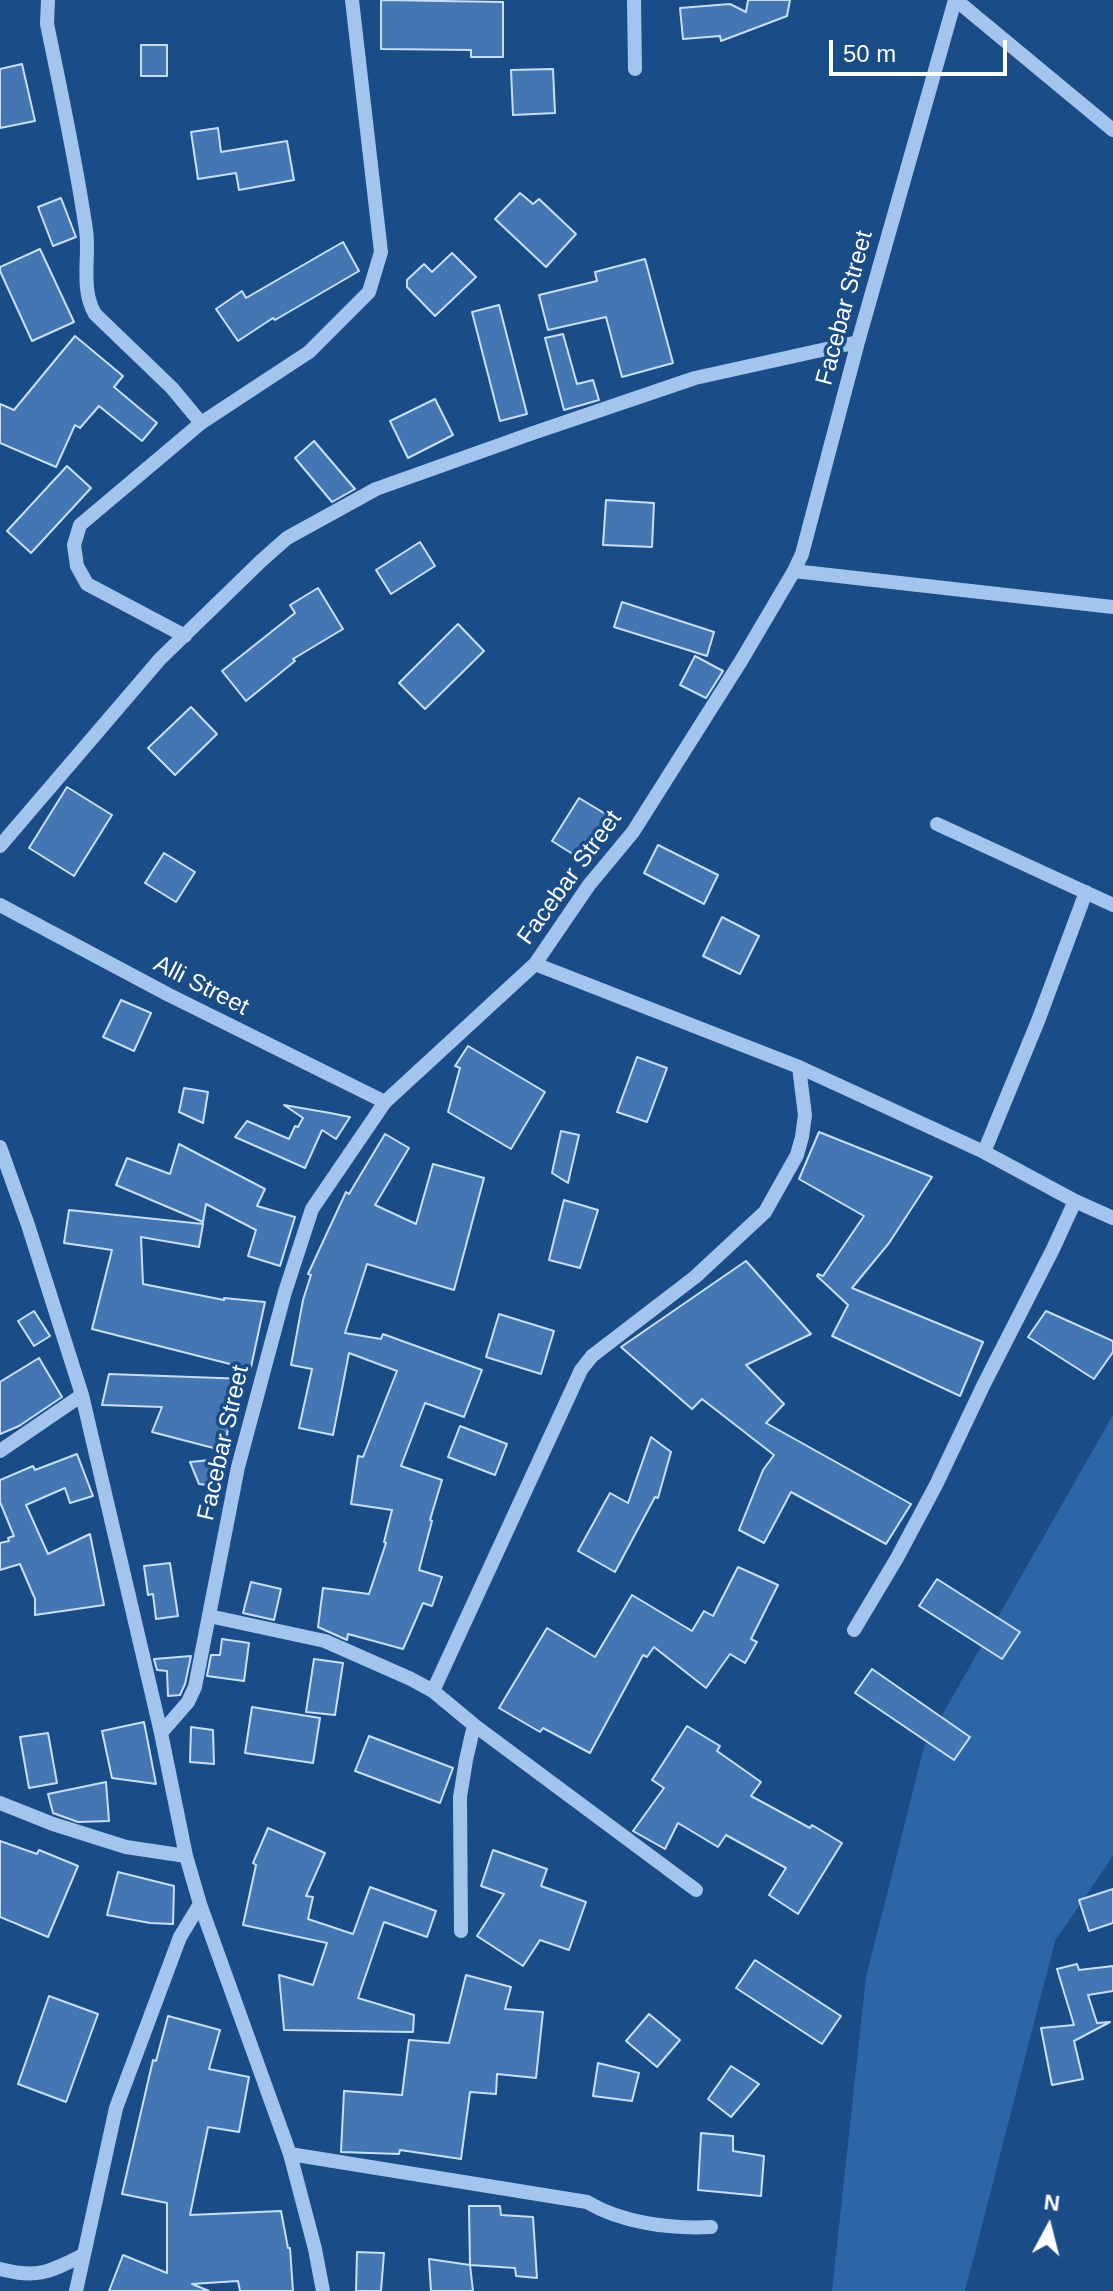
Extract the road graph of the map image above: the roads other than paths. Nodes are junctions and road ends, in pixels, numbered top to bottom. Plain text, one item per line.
1 (48, 0) edge
2 (352, 0) edge
3 (634, 0) edge
4 (955, 0) edge
5 (635, 69) dead end
6 (1113, 130) edge
7 (858, 342) junction
8 (201, 423) junction
9 (794, 571) junction
10 (1113, 607) edge
11 (185, 636) junction
12 (937, 824) dead end
13 (0, 846) edge
14 (1086, 892) junction
15 (0, 905) edge
16 (1113, 905) edge
17 (535, 964) junction
18 (799, 1067) junction
19 (385, 1102) junction
20 (0, 1147) edge
21 (984, 1152) junction
22 (1075, 1201) junction
23 (1113, 1218) edge
24 (82, 1395) junction
25 (0, 1451) edge
26 (209, 1616) junction
27 (854, 1630) dead end
28 (433, 1691) junction
29 (474, 1725) junction
30 (161, 1733) junction
31 (0, 1803) edge
32 (186, 1856) junction
33 (696, 1890) dead end
34 (200, 1904) junction
35 (461, 1931) dead end
36 (290, 2154) junction
37 (711, 2227) dead end
38 (83, 2255) junction
39 (0, 2269) edge
40 (76, 2291) edge
41 (323, 2291) edge

1 - 8 street
2 - 8 street
3 - 5 street
4 - 6 street
4 - 7 street, Facebar Street
7 - 9 street, Facebar Street
7 - 11 street
8 - 11 street
9 - 10 street
9 - 17 street, Facebar Street
11 - 13 street
12 - 14 street
14 - 16 street
14 - 21 street
15 - 19 street, Alli Street
17 - 18 street
17 - 19 street, Facebar Street
18 - 21 street
18 - 28 street
19 - 26 street, Facebar Street
20 - 24 street
21 - 22 street
22 - 23 street
22 - 27 street
24 - 25 street
24 - 30 street
26 - 28 street
26 - 30 street, Facebar Street
28 - 29 street
29 - 33 street
29 - 35 street
30 - 32 street
31 - 32 street
32 - 34 street
34 - 36 street
34 - 38 street
36 - 37 street
36 - 41 street
38 - 39 street
38 - 40 street

